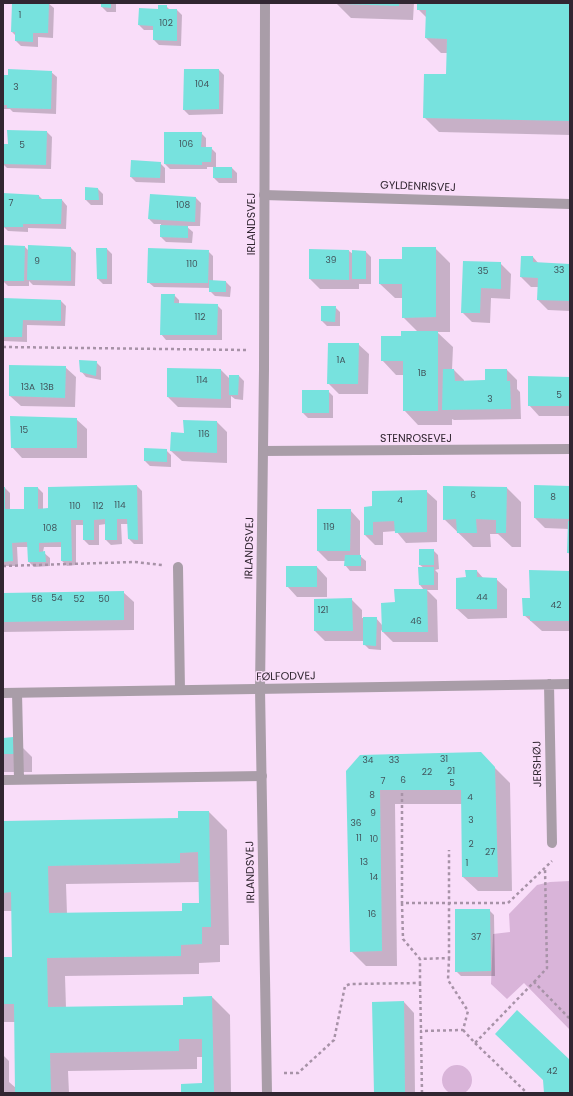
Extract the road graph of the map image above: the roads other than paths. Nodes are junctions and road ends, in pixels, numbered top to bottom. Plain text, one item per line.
1 (265, 3) edge
2 (264, 195) junction
3 (570, 204) edge
4 (570, 449) edge
5 (263, 451) junction
6 (178, 567) road end
7 (549, 684) junction
8 (570, 684) edge
9 (260, 689) junction
10 (180, 690) junction
11 (3, 693) edge
12 (17, 693) junction
13 (262, 776) junction
14 (19, 779) junction
15 (3, 780) edge
16 (552, 843) road end
17 (267, 1093) edge

1 - 2 street, IRLANDSVEJ
2 - 3 street, GYLDENRISVEJ
2 - 5 street, IRLANDSVEJ
4 - 5 street, STENROSEVEJ
5 - 9 street, IRLANDSVEJ
6 - 10 street
7 - 8 street, FØLFODVEJ
7 - 9 street, FØLFODVEJ
7 - 16 street, JERSHØJ
9 - 10 street, FØLFODVEJ
9 - 13 street, IRLANDSVEJ
10 - 12 street, FØLFODVEJ
11 - 12 street, FØLFODVEJ
12 - 14 street
13 - 14 street
13 - 17 street, IRLANDSVEJ
14 - 15 street

